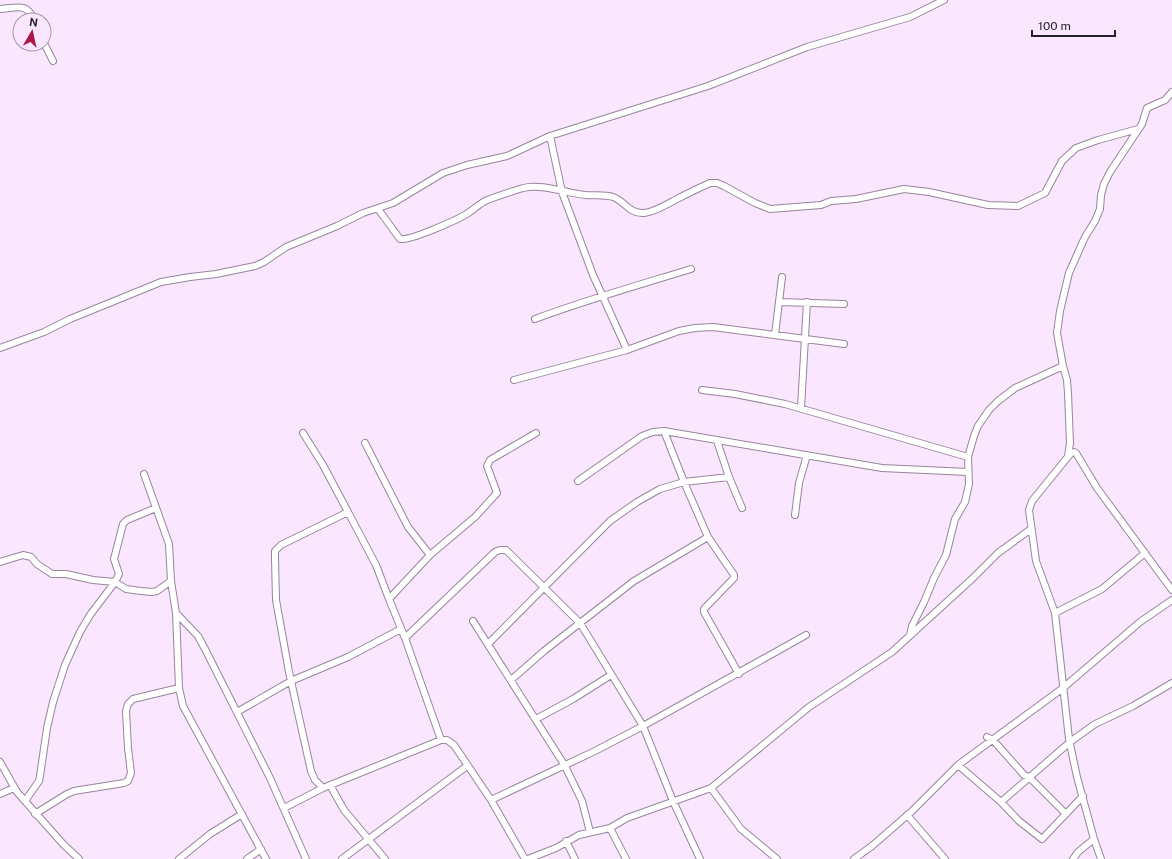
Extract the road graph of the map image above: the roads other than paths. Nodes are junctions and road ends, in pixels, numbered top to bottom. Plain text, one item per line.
1 (944, 0) edge
2 (0, 9) edge
3 (30, 12) edge
4 (48, 52) edge
5 (53, 61) dead end
6 (1172, 92) edge
7 (1138, 129) junction
8 (550, 136) junction
9 (562, 192) junction
10 (378, 209) junction
11 (691, 268) dead end
12 (782, 277) dead end
13 (603, 297) junction
14 (779, 302) junction
15 (807, 302) junction
16 (844, 304) dead end
17 (535, 319) dead end
18 (775, 335) junction
19 (805, 340) junction
20 (844, 344) dead end
21 (0, 348) edge
22 (627, 350) junction
23 (1063, 366) junction
24 (514, 380) dead end
25 (702, 390) dead end
26 (801, 408) junction
27 (664, 431) junction
28 (303, 433) dead end
29 (536, 433) dead end
30 (717, 441) junction
31 (364, 443) dead end
32 (807, 456) junction
33 (968, 457) junction
34 (1067, 458) junction
35 (968, 472) junction
36 (144, 474) dead end
37 (729, 477) junction
38 (578, 481) dead end
39 (684, 482) junction
40 (156, 508) junction
41 (742, 508) dead end
42 (348, 512) junction
43 (795, 515) dead end
44 (1031, 528) junction
45 (708, 537) junction
46 (1145, 553) junction
47 (430, 555) junction
48 (0, 562) edge
49 (171, 581) junction
50 (115, 582) junction
51 (544, 588) junction
52 (1172, 590) edge
53 (389, 599) junction
54 (1172, 600) edge
55 (176, 613) junction
56 (1055, 614) junction
57 (473, 621) dead end
58 (580, 623) junction
59 (401, 629) junction
60 (806, 635) dead end
61 (910, 635) junction
62 (405, 638) junction
63 (488, 644) junction
64 (739, 674) junction
65 (612, 675) junction
66 (511, 680) junction
67 (291, 681) junction
68 (1172, 683) edge
69 (179, 688) junction
70 (1063, 688) junction
71 (236, 712) junction
72 (536, 719) junction
73 (643, 726) junction
74 (987, 738) dead end
75 (441, 740) junction
76 (993, 740) junction
77 (1070, 742) junction
78 (0, 762) edge
79 (958, 765) junction
80 (467, 766) junction
81 (565, 766) junction
82 (1029, 777) junction
83 (330, 785) junction
84 (14, 788) junction
85 (322, 788) junction
86 (711, 788) junction
87 (0, 794) edge
88 (1083, 796) junction
89 (491, 800) junction
90 (25, 801) junction
91 (673, 801) junction
92 (1001, 802) junction
93 (284, 808) junction
94 (35, 814) junction
95 (242, 814) junction
96 (1066, 814) junction
97 (907, 815) junction
98 (610, 828) junction
99 (590, 832) junction
100 (367, 839) junction
101 (1094, 839) junction
102 (566, 841) junction
103 (261, 850) junction
104 (79, 859) edge
105 (178, 859) edge
106 (247, 859) edge
107 (266, 859) edge
108 (306, 859) edge
109 (342, 859) edge
110 (385, 859) edge
111 (525, 859) edge
112 (528, 859) edge
113 (575, 859) edge
114 (626, 859) edge
115 (700, 859) edge
116 (777, 859) edge
117 (854, 859) edge
118 (944, 859) edge
119 (1073, 859) edge
120 (1101, 859) edge

1 - 8 street
2 - 3 street
4 - 5 street
6 - 7 street
7 - 9 street
7 - 23 street
8 - 9 street
8 - 10 street
9 - 10 street
9 - 13 street
10 - 21 street
11 - 13 street
12 - 14 street
13 - 17 street
13 - 22 street
14 - 15 street
14 - 18 street
15 - 16 street
15 - 19 street
18 - 19 street
18 - 22 street
19 - 20 street
19 - 26 street
22 - 24 street
23 - 33 street
23 - 34 street
25 - 26 street
26 - 33 street
27 - 30 street
27 - 38 street
27 - 39 street
28 - 42 street
29 - 47 street
30 - 32 street
30 - 37 street
31 - 47 street
32 - 35 street
32 - 43 street
33 - 35 street
34 - 44 street
34 - 46 street
35 - 61 street
36 - 40 street
37 - 39 street
37 - 41 street
39 - 45 street
39 - 51 street
40 - 49 street
40 - 50 street
42 - 53 street
42 - 67 street
44 - 56 street
44 - 61 street
45 - 58 street
45 - 64 street
46 - 52 street
46 - 56 street
47 - 53 street
48 - 50 street
49 - 50 street
49 - 55 street
50 - 90 street
51 - 58 street
51 - 62 street
51 - 63 street
53 - 59 street
54 - 70 street
55 - 69 street
55 - 71 street
56 - 70 street
57 - 63 street
58 - 65 street
58 - 66 street
59 - 62 street
59 - 67 street
60 - 64 street
61 - 86 street
62 - 75 street
63 - 66 street
64 - 73 street
65 - 72 street
65 - 73 street
66 - 72 street
67 - 71 street
67 - 85 street
68 - 77 street
69 - 94 street
69 - 95 street
70 - 76 street
70 - 77 street
71 - 93 street
72 - 81 street
73 - 81 street
73 - 91 street
74 - 76 street
75 - 80 street
75 - 83 street
76 - 79 street
76 - 82 street
77 - 82 street
77 - 88 street
78 - 84 street
79 - 92 street
79 - 97 street
80 - 89 street
80 - 100 street
81 - 89 street
81 - 99 street
82 - 92 street
82 - 96 street
83 - 85 street
83 - 100 street
84 - 87 street
84 - 90 street
85 - 93 street
86 - 91 street
86 - 116 street
88 - 96 street
88 - 101 street
89 - 111 street
90 - 94 street
91 - 98 street
91 - 115 street
92 - 96 street
93 - 108 street
94 - 104 street
95 - 103 street
95 - 105 street
97 - 117 street
97 - 118 street
98 - 99 street
98 - 114 street
99 - 102 street
100 - 109 street
100 - 110 street
101 - 119 street
101 - 120 street
102 - 112 street
102 - 113 street
103 - 106 street
103 - 107 street

